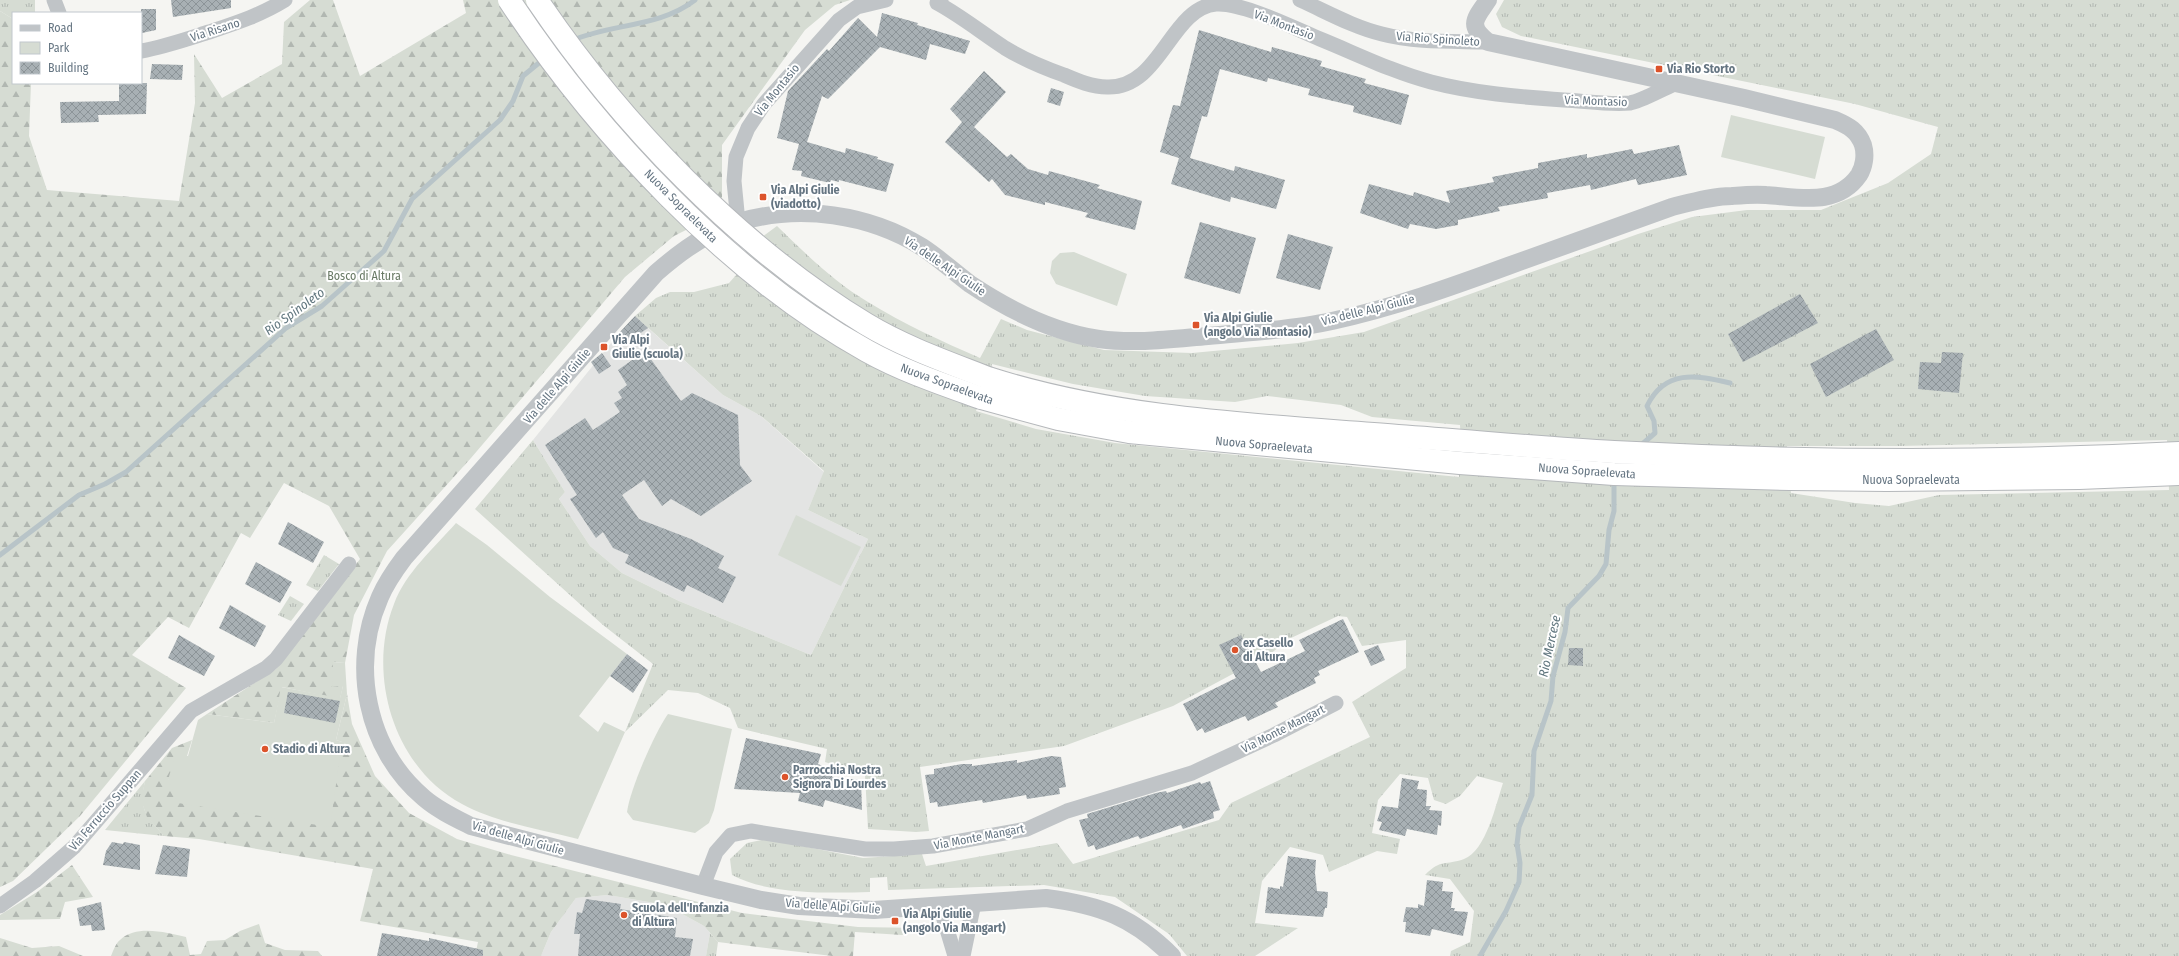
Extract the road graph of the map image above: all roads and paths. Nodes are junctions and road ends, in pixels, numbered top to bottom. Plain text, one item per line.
1 (54, 0) edge
2 (285, 0) edge
3 (510, 0) edge
4 (537, 0) edge
5 (886, 0) edge
6 (1300, 0) edge
7 (1488, 0) edge
8 (934, 1) edge
9 (59, 12) edge
10 (1488, 42) junction
11 (142, 51) edge
12 (1674, 84) junction
13 (738, 222) junction
14 (984, 388) junction
15 (2173, 453) edge
16 (2174, 474) edge
17 (350, 564) dead end
18 (1336, 703) dead end
19 (703, 886) junction
20 (974, 903) junction
21 (0, 906) edge
22 (940, 906) junction
23 (955, 956) edge
24 (963, 956) edge
25 (1172, 956) edge

1 - 9 street
2 - 11 street, Via Risano
3 - 14 highway, Nuova Sopraelevata, bridge
4 - 14 highway, Nuova Sopraelevata, bridge
5 - 13 street, Via Montasio
6 - 10 street, Via Rio Spinoleto
7 - 10 street
8 - 12 street, Via Montasio
10 - 12 street
12 - 13 street, Via delle Alpi Giulie
13 - 19 street, Via delle Alpi Giulie
14 - 15 highway, Nuova Sopraelevata
14 - 16 highway, Nuova Sopraelevata
17 - 21 street, Via Ferruccio Suppan
18 - 19 street, Via Monte Mangart
19 - 22 street, Via delle Alpi Giulie
20 - 22 street, Via delle Alpi Giulie
20 - 24 street
20 - 25 street, Via delle Alpi Giulie
22 - 23 street

